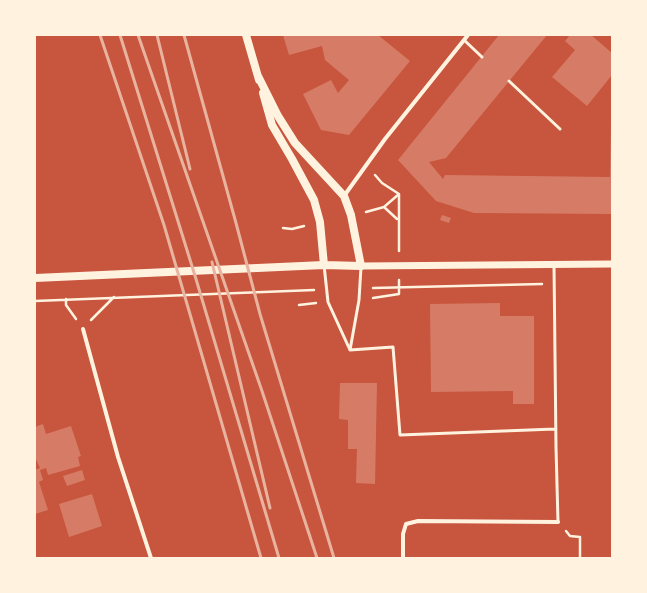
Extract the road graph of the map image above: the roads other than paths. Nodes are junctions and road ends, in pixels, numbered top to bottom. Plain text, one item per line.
1 (246, 35) edge
2 (468, 35) edge
3 (464, 40) junction
4 (482, 57) dead end
5 (258, 76) junction
6 (509, 81) dead end
7 (560, 129) dead end
8 (344, 196) junction
9 (612, 264) edge
10 (324, 265) junction
11 (554, 265) junction
12 (361, 266) junction
13 (35, 278) edge
14 (83, 329) road end
15 (350, 350) junction
16 (555, 429) junction
17 (558, 522) joint
18 (151, 558) edge
19 (403, 558) edge

1 - 5 main road
2 - 3 street
3 - 4 lane
3 - 8 street
5 - 8 main road
5 - 10 main road
6 - 7 lane
8 - 12 main road
9 - 11 street
10 - 12 main road
10 - 13 main road
10 - 15 lane
11 - 12 street
11 - 16 lane
12 - 15 lane
14 - 18 street
15 - 16 lane
16 - 17 lane
17 - 19 street

